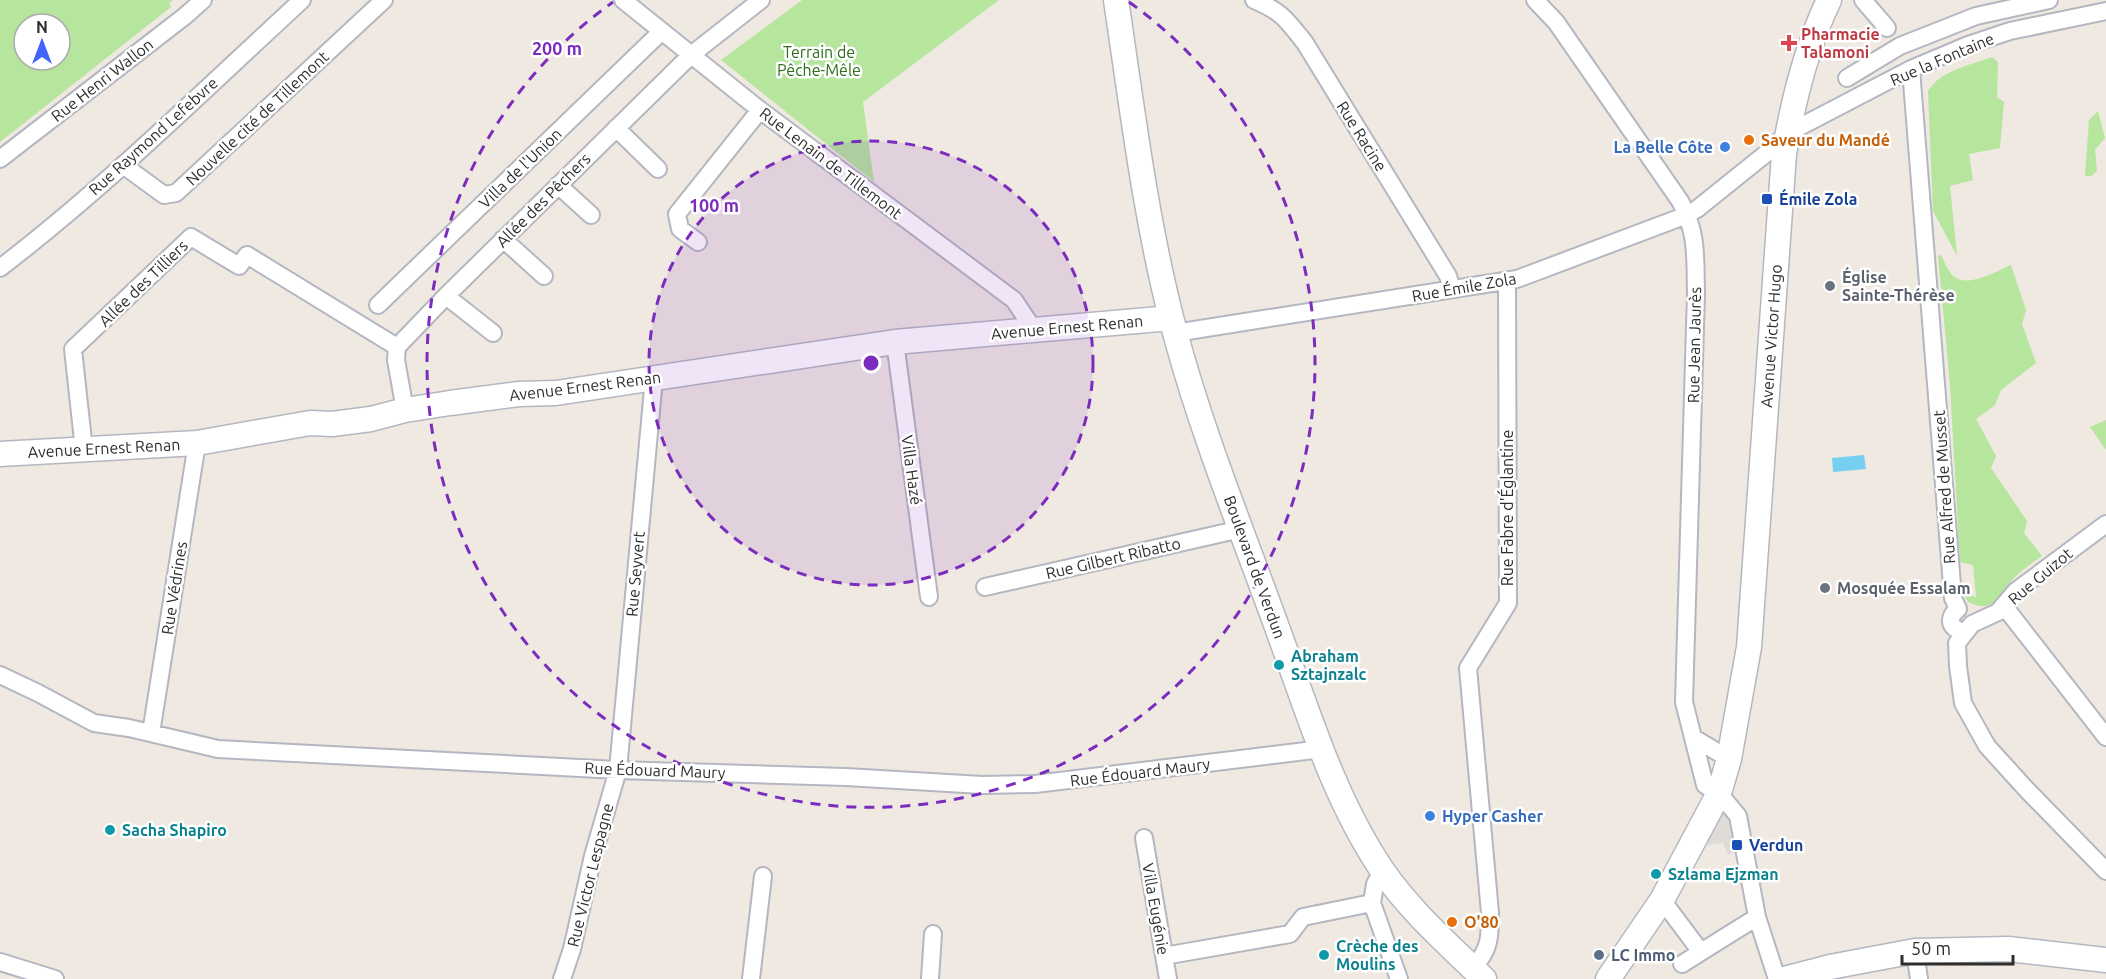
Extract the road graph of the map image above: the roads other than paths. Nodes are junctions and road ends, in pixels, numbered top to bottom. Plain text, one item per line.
1 (203, 0) edge
2 (302, 0) edge
3 (384, 0) edge
4 (623, 0) edge
5 (761, 0) edge
6 (1116, 0) edge
7 (1254, 0) edge
8 (1535, 0) edge
9 (1829, 0) edge
10 (1863, 0) edge
11 (2049, 0) edge
12 (2106, 11) edge
13 (1887, 28) dead end
14 (662, 31) junction
15 (691, 55) junction
16 (1911, 69) junction
17 (1847, 78) dead end
18 (760, 110) junction
19 (616, 128) junction
20 (1788, 133) junction
21 (0, 159) edge
22 (123, 165) junction
23 (658, 169) dead end
24 (558, 185) junction
25 (1687, 214) junction
26 (591, 215) dead end
27 (503, 239) junction
28 (698, 242) dead end
29 (0, 268) edge
30 (544, 276) dead end
31 (1507, 282) junction
32 (1452, 289) junction
33 (446, 296) junction
34 (378, 305) dead end
35 (1173, 326) junction
36 (1034, 330) junction
37 (493, 333) dead end
38 (895, 342) junction
39 (398, 347) junction
40 (654, 378) junction
41 (405, 410) junction
42 (197, 443) junction
43 (84, 450) junction
44 (0, 454) edge
45 (2106, 524) edge
46 (1241, 529) junction
47 (985, 587) dead end
48 (929, 597) dead end
49 (2004, 606) junction
50 (1969, 627) junction
51 (0, 675) edge
52 (151, 733) junction
53 (2106, 737) edge
54 (1694, 738) junction
55 (1322, 749) junction
56 (1723, 755) junction
57 (618, 770) junction
58 (1712, 789) junction
59 (1144, 838) dead end
60 (1383, 870) junction
61 (2106, 871) edge
62 (763, 876) dead end
63 (1662, 900) junction
64 (1372, 903) junction
65 (1757, 917) junction
66 (933, 934) dead end
67 (1916, 951) junction
68 (1701, 952) junction
69 (1164, 956) junction
70 (2106, 960) edge
71 (0, 962) edge
72 (1682, 964) dead end
73 (1479, 974) edge
74 (55, 979) edge
75 (562, 979) edge
76 (751, 979) edge
77 (930, 979) edge
78 (1168, 979) edge
79 (1399, 979) edge
80 (1608, 979) edge
81 (1777, 979) edge
82 (1784, 979) edge
83 (1918, 979) edge

1 - 21 street, Rue Henri Wallon
2 - 22 street, Rue Raymond Lefebvre
3 - 22 street, Nouvelle cité de Tillemont
4 - 14 street, Rue Lenain de Tillemont
5 - 15 street, Allée des Pêchers
6 - 35 street, Boulevard de Verdun
7 - 32 street, Rue Racine
8 - 25 street, Rue Jean Jaurès
9 - 20 street, Avenue Victor Hugo
10 - 13 street
11 - 17 street, Rue la Fontaine
12 - 16 street, Rue la Fontaine
14 - 15 street, Rue Lenain de Tillemont
14 - 34 street, Villa de l'Union
15 - 18 street, Rue Lenain de Tillemont
15 - 19 street, Allée des Pêchers
16 - 20 street, Rue la Fontaine
16 - 50 street, Rue Alfred de Musset
18 - 28 street
18 - 36 street, Rue Lenain de Tillemont
19 - 23 street
19 - 24 street, Allée des Pêchers
20 - 25 street, Rue Émile Zola
20 - 56 street, Avenue Victor Hugo
22 - 29 street, Rue Raymond Lefebvre
24 - 26 street
24 - 27 street, Allée des Pêchers
25 - 31 street, Rue Émile Zola
25 - 54 street, Rue Jean Jaurès
27 - 30 street
27 - 33 street, Allée des Pêchers
31 - 32 street, Rue Émile Zola
31 - 73 street, Rue Fabre d'Églantine
32 - 35 street, Rue Émile Zola
33 - 37 street
33 - 39 street, Allée des Pêchers
35 - 36 street, Avenue Ernest Renan
35 - 46 street, Boulevard de Verdun
36 - 38 street, Avenue Ernest Renan
38 - 40 street, Avenue Ernest Renan
38 - 48 street, Villa Hazé
39 - 41 street
39 - 43 street, Allée des Tilliers
40 - 41 street, Avenue Ernest Renan
40 - 57 street, Rue Seyvert
41 - 42 street, Avenue Ernest Renan
42 - 43 street, Avenue Ernest Renan
42 - 52 street, Rue Védrines
43 - 44 street, Avenue Ernest Renan
45 - 49 street, Rue Guizot
46 - 47 street, Rue Gilbert Ribatto
46 - 55 street, Boulevard de Verdun
49 - 50 street, Rue Guizot
49 - 53 street
50 - 61 street
51 - 52 street, Rue Édouard Maury
52 - 57 street, Rue Édouard Maury
54 - 56 street
54 - 58 street, Rue Jean Jaurès
55 - 57 street, Rue Édouard Maury
55 - 60 street, Boulevard de Verdun
56 - 58 street, Avenue Victor Hugo
57 - 75 street, Rue Victor Lespagne
58 - 63 street, Avenue Victor Hugo
58 - 65 street
59 - 69 street, Villa Eugénie
60 - 64 street
60 - 73 street, Boulevard de Verdun
62 - 76 street
63 - 68 street
63 - 80 street, Avenue Victor Hugo
64 - 69 street, Villa Eugénie
64 - 79 street
65 - 68 street
65 - 81 street
66 - 77 street
67 - 70 street
67 - 82 street
67 - 83 street
68 - 72 street
69 - 78 street, Villa Eugénie
71 - 74 street

